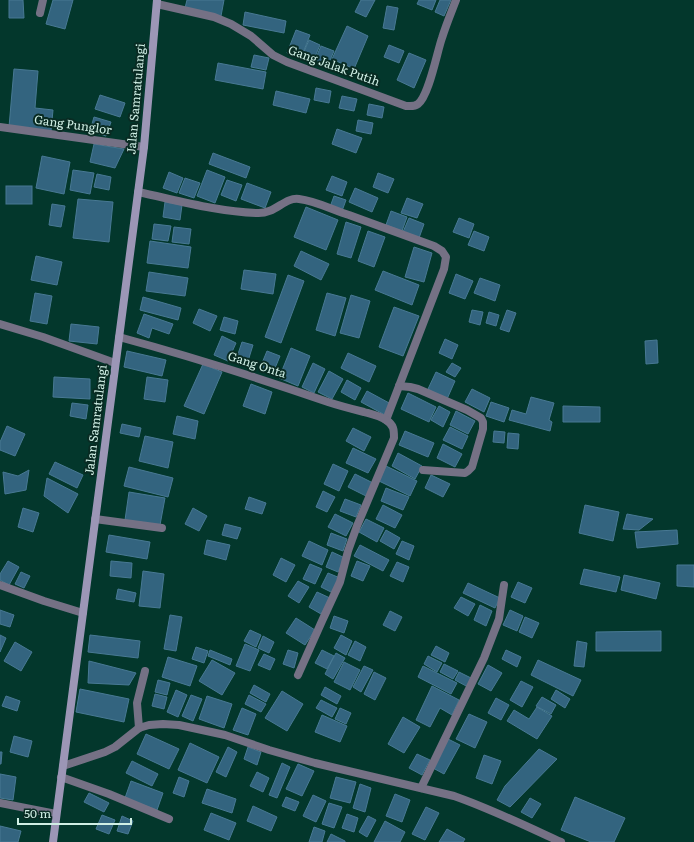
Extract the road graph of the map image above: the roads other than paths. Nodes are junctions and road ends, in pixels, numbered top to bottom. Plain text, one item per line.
1 (43, 0) edge
2 (456, 0) edge
3 (157, 2) edge
4 (40, 12) dead end
5 (0, 127) edge
6 (144, 147) junction
7 (138, 192) junction
8 (0, 324) edge
9 (119, 337) junction
10 (115, 363) junction
11 (399, 386) junction
12 (386, 420) junction
13 (423, 470) dead end
14 (95, 519) junction
15 (162, 528) dead end
16 (0, 585) edge
17 (504, 585) dead end
18 (83, 613) junction
19 (145, 671) dead end
20 (298, 675) dead end
21 (140, 728) junction
22 (63, 766) junction
23 (61, 777) junction
24 (421, 788) junction
25 (0, 803) edge
26 (56, 814) junction
27 (169, 819) dead end
28 (53, 842) edge
29 (561, 842) edge

1 - 4 street
2 - 3 street, Gang Jalak Putih
3 - 6 main road, Jalan Samratulangi
5 - 6 street, Gang Punglor
6 - 7 main road, Jalan Samratulangi
7 - 9 main road, Jalan Samratulangi
7 - 11 street
8 - 10 street
9 - 10 main road, Jalan Samratulangi
9 - 12 street, Gang Onta
10 - 14 main road, Jalan Samratulangi
11 - 12 street
11 - 13 street
12 - 20 street
14 - 15 street
14 - 18 main road, Jalan Samratulangi
16 - 18 street
17 - 24 street
18 - 22 main road, Jalan Samratulangi
19 - 21 street
21 - 22 street
21 - 24 street
22 - 23 main road, Jalan Samratulangi
23 - 26 main road, Jalan Samratulangi
23 - 27 street
24 - 29 street
25 - 26 street
26 - 28 main road, Jalan Samratulangi

